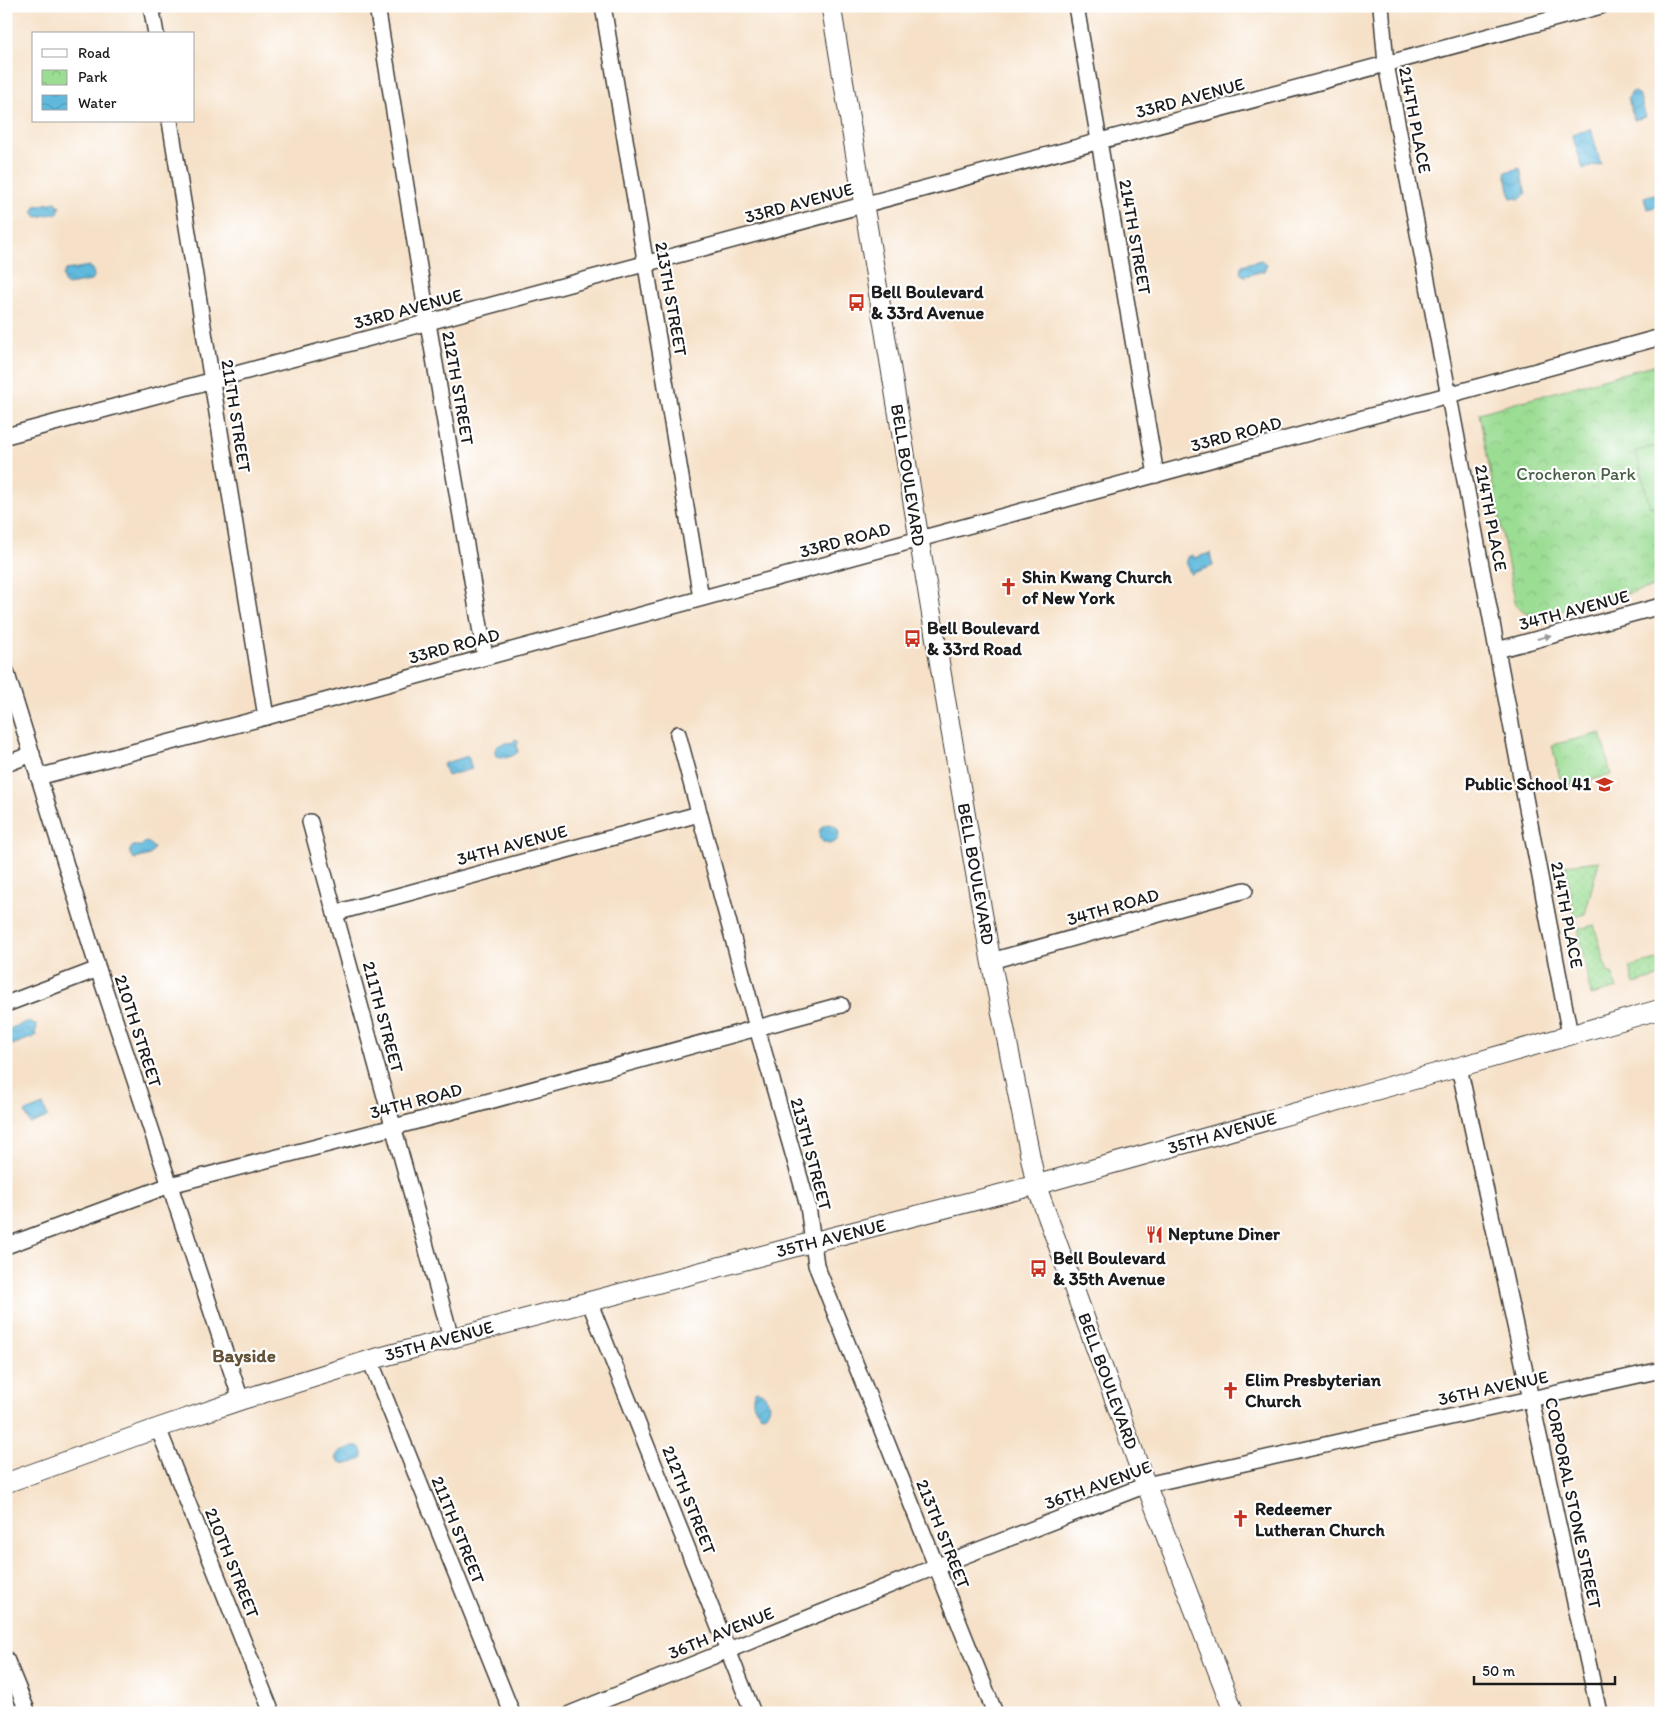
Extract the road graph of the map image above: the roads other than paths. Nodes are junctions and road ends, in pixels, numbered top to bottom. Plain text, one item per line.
1 (151, 6) edge
2 (377, 6) edge
3 (603, 6) edge
4 (831, 6) edge
5 (1076, 6) edge
6 (1380, 6) edge
7 (1601, 6) edge
8 (156, 32) edge
9 (1386, 64) junction
10 (170, 122) edge
11 (1099, 141) junction
12 (864, 205) junction
13 (645, 264) junction
14 (428, 323) junction
15 (1661, 337) edge
16 (211, 381) junction
17 (1448, 395) junction
18 (6, 436) edge
19 (1156, 475) junction
20 (919, 539) junction
21 (701, 598) junction
22 (1661, 606) edge
23 (1497, 650) junction
24 (485, 656) junction
25 (6, 671) edge
26 (266, 717) junction
27 (678, 734) dead end
28 (32, 754) junction
29 (6, 764) edge
30 (38, 777) junction
31 (699, 814) junction
32 (310, 822) dead end
33 (1245, 890) dead end
34 (335, 913) junction
35 (991, 961) junction
36 (98, 969) junction
37 (6, 1004) edge
38 (840, 1005) dead end
39 (1661, 1009) edge
40 (757, 1028) junction
41 (1570, 1035) junction
42 (1459, 1067) junction
43 (394, 1127) junction
44 (170, 1185) junction
45 (1036, 1185) junction
46 (813, 1242) junction
47 (6, 1246) edge
48 (589, 1301) junction
49 (451, 1338) junction
50 (370, 1360) junction
51 (1661, 1370) edge
52 (1531, 1399) junction
53 (241, 1400) junction
54 (158, 1428) junction
55 (6, 1483) edge
56 (1146, 1485) junction
57 (935, 1567) junction
58 (728, 1650) junction
59 (6, 1659) edge
60 (28, 1713) edge
61 (272, 1713) edge
62 (512, 1713) edge
63 (572, 1713) edge
64 (753, 1713) edge
65 (995, 1713) edge
66 (1234, 1713) edge
67 (1599, 1713) edge

1 - 8 street
2 - 14 street, 212TH STREET
3 - 13 street, 213TH STREET
4 - 12 street, BELL BOULEVARD
5 - 11 street, 214TH STREET
6 - 9 street, 214TH PLACE
7 - 9 street, 33RD AVENUE
9 - 11 street, 33RD AVENUE
9 - 17 street, 214TH PLACE
10 - 16 street, 211TH STREET
11 - 12 street, 33RD AVENUE
11 - 19 street, 214TH STREET
12 - 13 street, 33RD AVENUE
12 - 20 street, BELL BOULEVARD
13 - 14 street, 33RD AVENUE
13 - 21 street, 213TH STREET
14 - 16 street, 33RD AVENUE
14 - 24 street, 212TH STREET
15 - 17 street, 33RD ROAD
16 - 18 street, 33RD AVENUE
16 - 26 street, 211TH STREET
17 - 19 street, 33RD ROAD
17 - 23 street, 214TH PLACE
19 - 20 street, 33RD ROAD
20 - 21 street, 33RD ROAD
20 - 35 street, BELL BOULEVARD
21 - 24 street, 33RD ROAD
23 -> 22 street, 34TH AVENUE
23 - 41 street, 214TH PLACE
24 - 26 street, 33RD ROAD
25 - 28 street, 210TH STREET
26 - 30 street, 33RD ROAD
27 - 31 street, 213TH STREET
28 - 29 street
28 - 30 street, 210TH STREET
30 - 36 street, 210TH STREET
31 - 34 street, 34TH AVENUE
31 - 40 street, 213TH STREET
32 - 34 street, 211TH STREET
33 - 35 street, 34TH ROAD
34 - 43 street, 211TH STREET
35 - 45 street, BELL BOULEVARD
36 - 37 street
36 - 44 street, 210TH STREET
38 - 40 street, 34TH ROAD
39 - 41 street, 35TH AVENUE
40 - 43 street, 34TH ROAD
40 - 46 street, 213TH STREET
41 - 42 street, 35TH AVENUE
42 - 45 street, 35TH AVENUE
42 - 52 street, CORPORAL STONE STREET
43 - 44 street, 34TH ROAD
43 - 49 street, 211TH STREET
44 - 47 street, 34TH ROAD
44 - 53 street, 210TH STREET
45 - 46 street, 35TH AVENUE
45 - 56 street, BELL BOULEVARD
46 - 48 street, 35TH AVENUE
46 - 57 street, 213TH STREET
48 - 49 street, 35TH AVENUE
48 - 58 street, 212TH STREET
49 - 50 street, 35TH AVENUE
50 - 53 street, 35TH AVENUE
50 - 62 street, 211TH STREET
51 - 52 street, 36TH AVENUE
52 - 56 street, 36TH AVENUE
52 - 67 street, CORPORAL STONE STREET
53 - 54 street, 35TH AVENUE
54 - 55 street, 35TH AVENUE
54 - 61 street, 210TH STREET
56 - 57 street, 36TH AVENUE
56 - 66 street, BELL BOULEVARD
57 - 58 street, 36TH AVENUE
57 - 65 street, 213TH STREET
58 - 63 street, 36TH AVENUE
58 - 64 street, 212TH STREET
59 - 60 street

